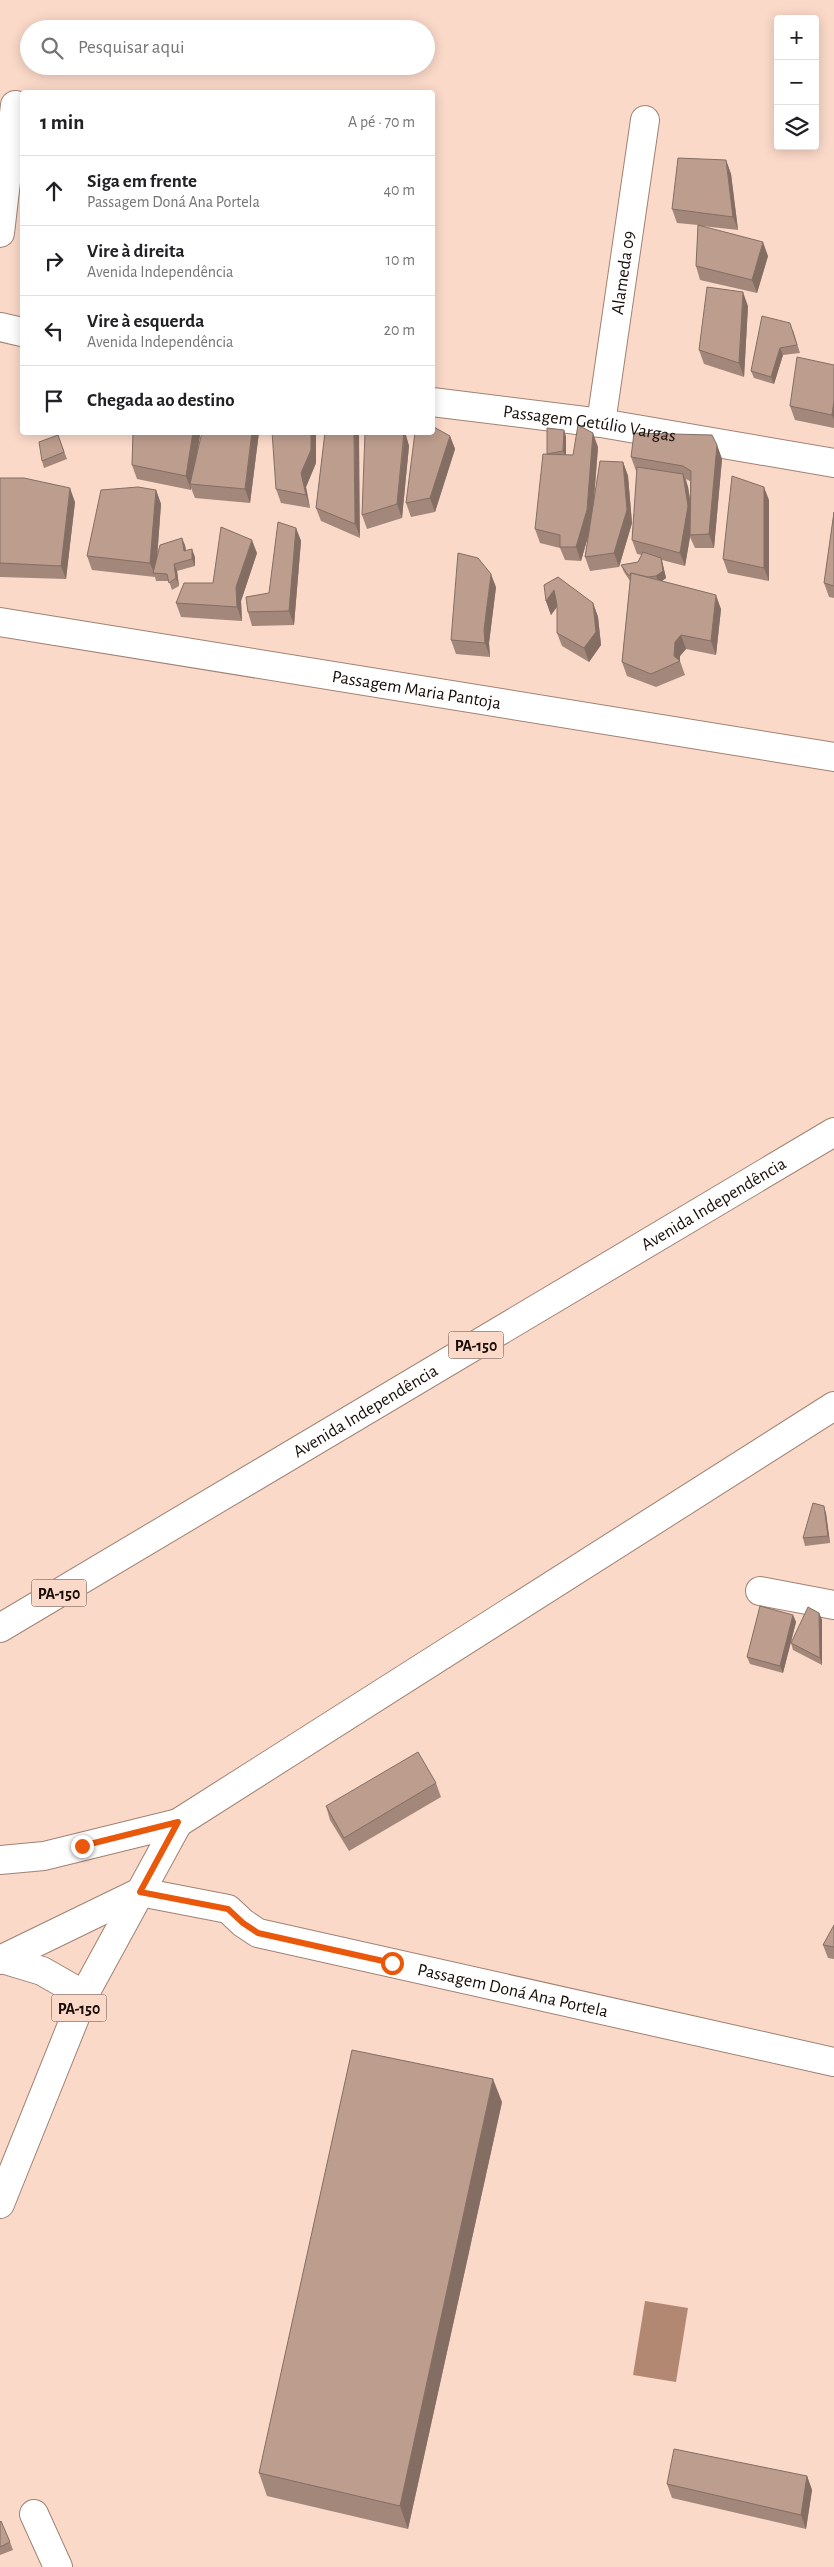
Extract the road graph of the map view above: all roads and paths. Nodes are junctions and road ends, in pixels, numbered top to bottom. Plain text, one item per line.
1 (15, 106) dead end
2 (645, 120) dead end
3 (0, 233) edge
4 (0, 327) edge
5 (20, 332) edge
6 (435, 402) edge
7 (601, 423) junction
8 (834, 463) edge
9 (0, 622) edge
10 (834, 757) edge
11 (834, 1132) edge
12 (834, 1406) edge
13 (117, 1558) junction
14 (760, 1591) dead end
15 (834, 1605) edge
16 (0, 1618) edge
17 (0, 1628) edge
18 (178, 1822) junction
19 (0, 1860) edge
20 (140, 1892) junction
21 (1, 1960) edge
22 (84, 1995) junction
23 (834, 2062) edge
24 (0, 2204) edge
25 (34, 2514) dead end
26 (58, 2567) edge

1 - 3 street
2 - 7 street, Alameda 09
4 - 5 street
6 - 7 street, Passagem Getúlio Vargas
7 - 8 street, Passagem Getúlio Vargas
9 - 10 street, Passagem Maria Pantoja
11 - 13 street, Avenida Independência / PA-150
12 - 18 street, PA-150
13 - 16 street
13 - 17 street, Avenida Independência / PA-150
14 - 15 street
18 - 19 street, PA-150
18 - 20 street, PA-150
20 - 21 street
20 - 22 street, PA-150
20 - 23 street, Passagem Doná Ana Portela
21 - 22 street
22 - 24 street, PA-150
25 - 26 street

